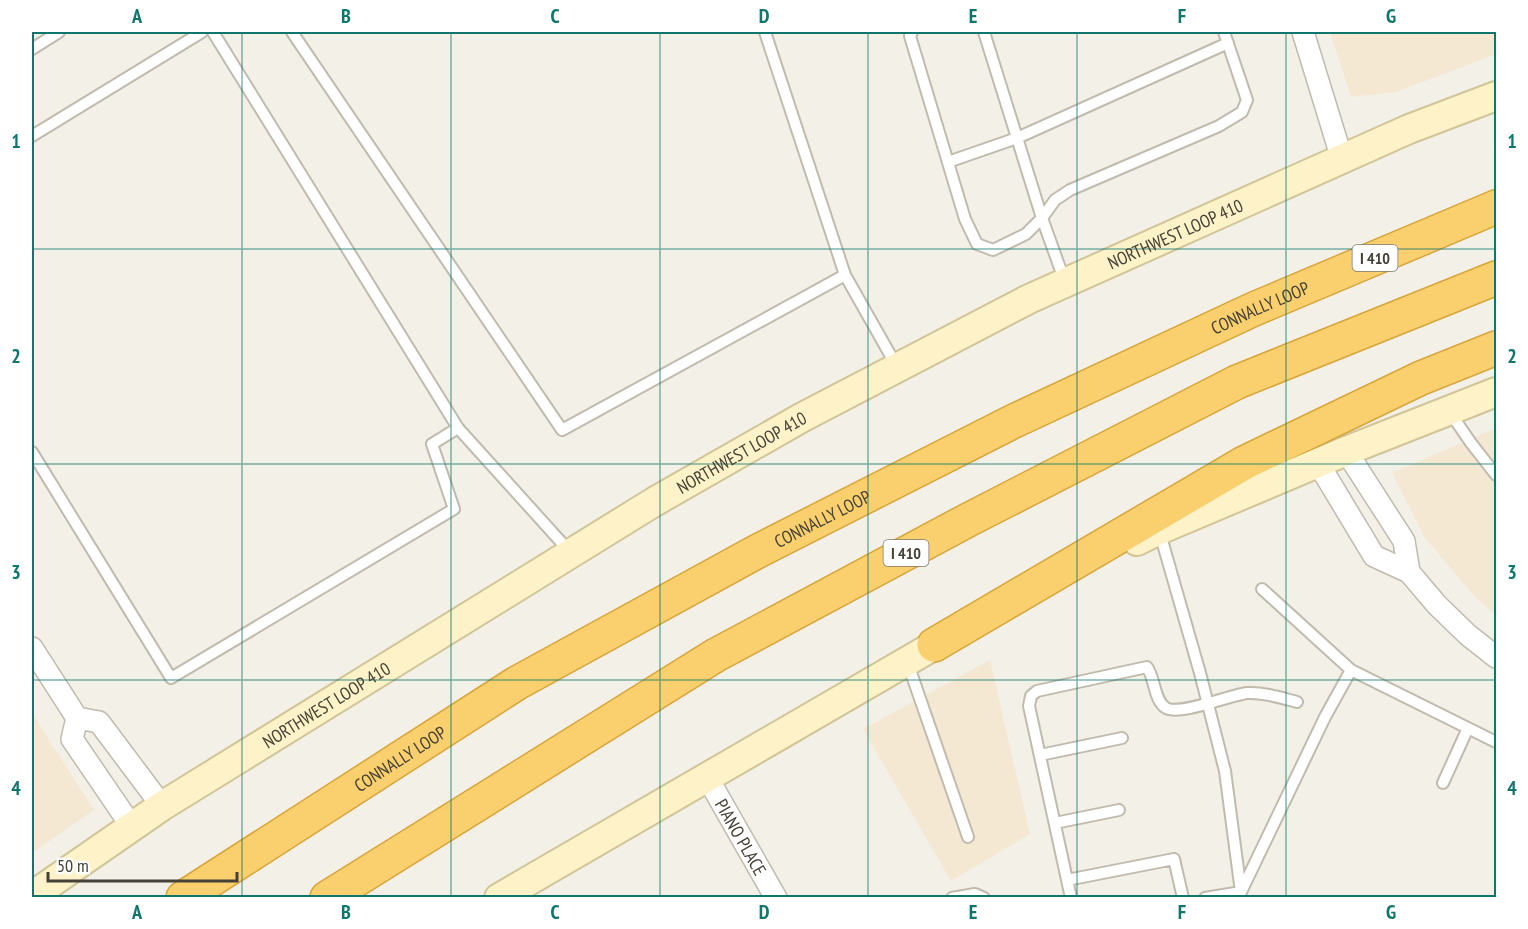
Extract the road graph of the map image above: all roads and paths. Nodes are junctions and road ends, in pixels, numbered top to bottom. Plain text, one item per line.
1 (59, 32) edge
2 (202, 32) edge
3 (213, 32) edge
4 (292, 32) edge
5 (765, 32) edge
6 (912, 32) edge
7 (984, 32) edge
8 (1224, 32) edge
9 (1303, 32) edge
10 (1228, 43) junction
11 (32, 49) edge
12 (1497, 96) edge
13 (32, 136) edge
14 (1017, 138) junction
15 (1342, 159) junction
16 (948, 162) junction
17 (1497, 207) edge
18 (1042, 218) junction
19 (845, 275) junction
20 (1497, 278) edge
21 (1065, 282) junction
22 (1497, 348) edge
23 (898, 368) junction
24 (1497, 392) edge
25 (1449, 411) junction
26 (458, 428) junction
27 (32, 452) edge
28 (1346, 452) junction
29 (1318, 463) junction
30 (1497, 475) edge
31 (1159, 530) junction
32 (571, 553) junction
33 (1409, 572) junction
34 (1262, 589) dead end
35 (32, 648) edge
36 (921, 653) junction
37 (1497, 657) edge
38 (1351, 670) junction
39 (1298, 702) dead end
40 (1208, 704) junction
41 (77, 718) junction
42 (1468, 728) junction
43 (1122, 738) dead end
44 (1497, 742) edge
45 (1040, 755) junction
46 (707, 777) junction
47 (1443, 783) dead end
48 (162, 806) junction
49 (1119, 810) dead end
50 (1055, 824) junction
51 (132, 827) junction
52 (968, 837) dead end
53 (1067, 880) junction
54 (334, 894) edge
55 (1240, 895) edge
56 (32, 896) edge
57 (183, 897) edge
58 (499, 897) edge
59 (776, 897) edge
60 (952, 897) edge
61 (984, 897) edge
62 (1071, 897) edge
63 (1184, 897) edge
64 (1204, 897) edge

1 - 11 lane
2 - 13 lane
3 - 26 lane
4 - 19 lane
5 - 19 lane
6 - 16 lane
7 - 14 lane
8 - 10 lane
9 - 15 street
10 - 14 lane
10 - 18 lane
12 - 15 main road, NORTHWEST LOOP 410
14 - 16 lane
14 - 18 lane
15 - 21 main road, NORTHWEST LOOP 410
16 - 18 lane
17 - 57 highway, CONNALLY LOOP / I 410
18 - 21 lane
19 - 23 lane
20 - 54 highway, I 410
21 - 23 main road, NORTHWEST LOOP 410
22 - 36 highway
23 - 32 main road, NORTHWEST LOOP 410
24 - 25 main road
25 - 28 main road
25 - 30 lane
26 - 27 lane
26 - 32 lane
28 - 29 main road
28 - 33 street
29 - 31 main road
29 - 33 street
31 - 36 main road
31 - 40 lane
32 - 48 main road, NORTHWEST LOOP 410
33 - 37 street
34 - 38 lane
35 - 41 street
36 - 46 main road
36 - 52 lane
38 - 42 lane
38 - 55 lane
39 - 40 lane
40 - 45 lane
40 - 55 lane
41 - 48 street
41 - 51 street
42 - 44 lane
42 - 47 lane
43 - 45 lane
45 - 50 lane
46 - 58 main road
46 - 59 street, PIANO PLACE
48 - 51 main road, NORTHWEST LOOP 410
49 - 50 lane
50 - 53 lane
51 - 56 main road, NORTHWEST LOOP 410
53 - 62 lane
53 - 63 lane
55 - 64 lane
60 - 61 lane

